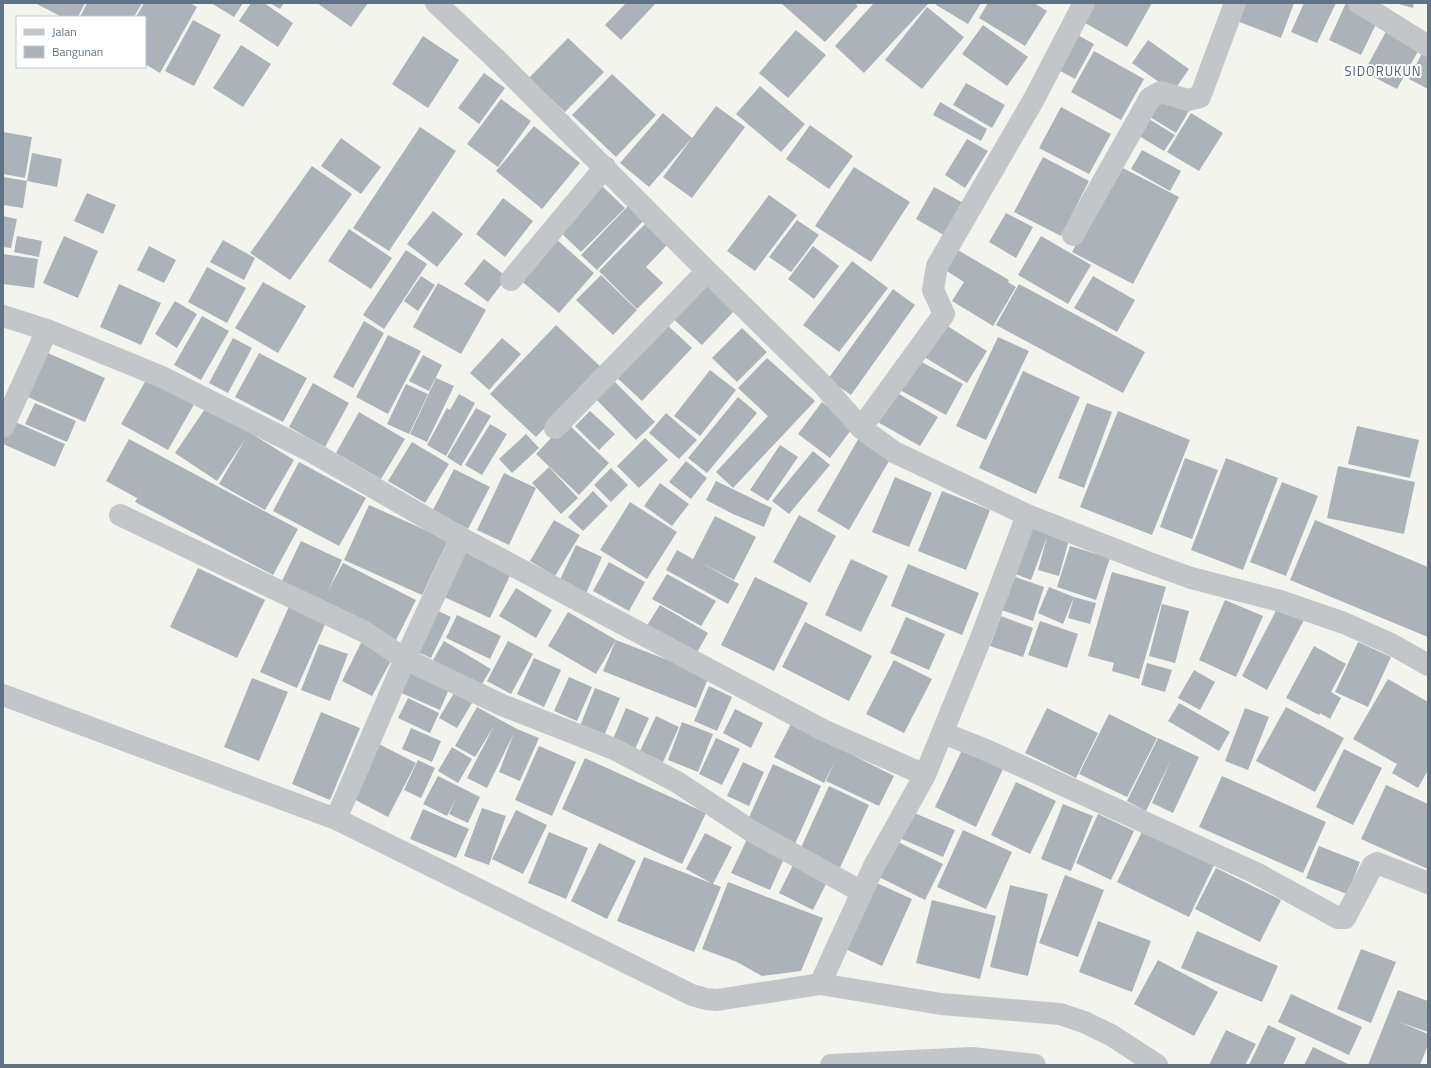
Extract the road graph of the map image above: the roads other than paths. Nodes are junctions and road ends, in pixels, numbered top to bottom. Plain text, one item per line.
1 (436, 3) edge
2 (1084, 3) edge
3 (1235, 3) edge
4 (1359, 3) edge
5 (1428, 46) edge
6 (605, 167) junction
7 (1072, 235) dead end
8 (707, 271) junction
9 (511, 280) dead end
10 (3, 316) edge
11 (47, 330) junction
12 (3, 426) edge
13 (555, 428) dead end
14 (861, 428) junction
15 (120, 515) dead end
16 (1027, 515) junction
17 (461, 538) junction
18 (405, 659) junction
19 (1428, 665) edge
20 (3, 695) edge
21 (943, 733) junction
22 (925, 775) junction
23 (336, 819) junction
24 (1428, 883) edge
25 (862, 892) junction
26 (820, 984) junction
27 (831, 1065) edge
28 (1035, 1065) edge
29 (1157, 1065) edge

1 - 6 street
2 - 14 street
3 - 7 street
4 - 5 street
6 - 8 street
6 - 9 street
8 - 13 street
8 - 14 street
10 - 11 street
11 - 12 street
11 - 17 street
14 - 16 street
15 - 18 street
16 - 19 street
16 - 21 street
17 - 18 street
17 - 22 street
18 - 23 street
18 - 25 street
20 - 23 street
21 - 22 street
21 - 24 street
22 - 25 street
23 - 26 street
25 - 26 street
26 - 29 street
27 - 28 street

